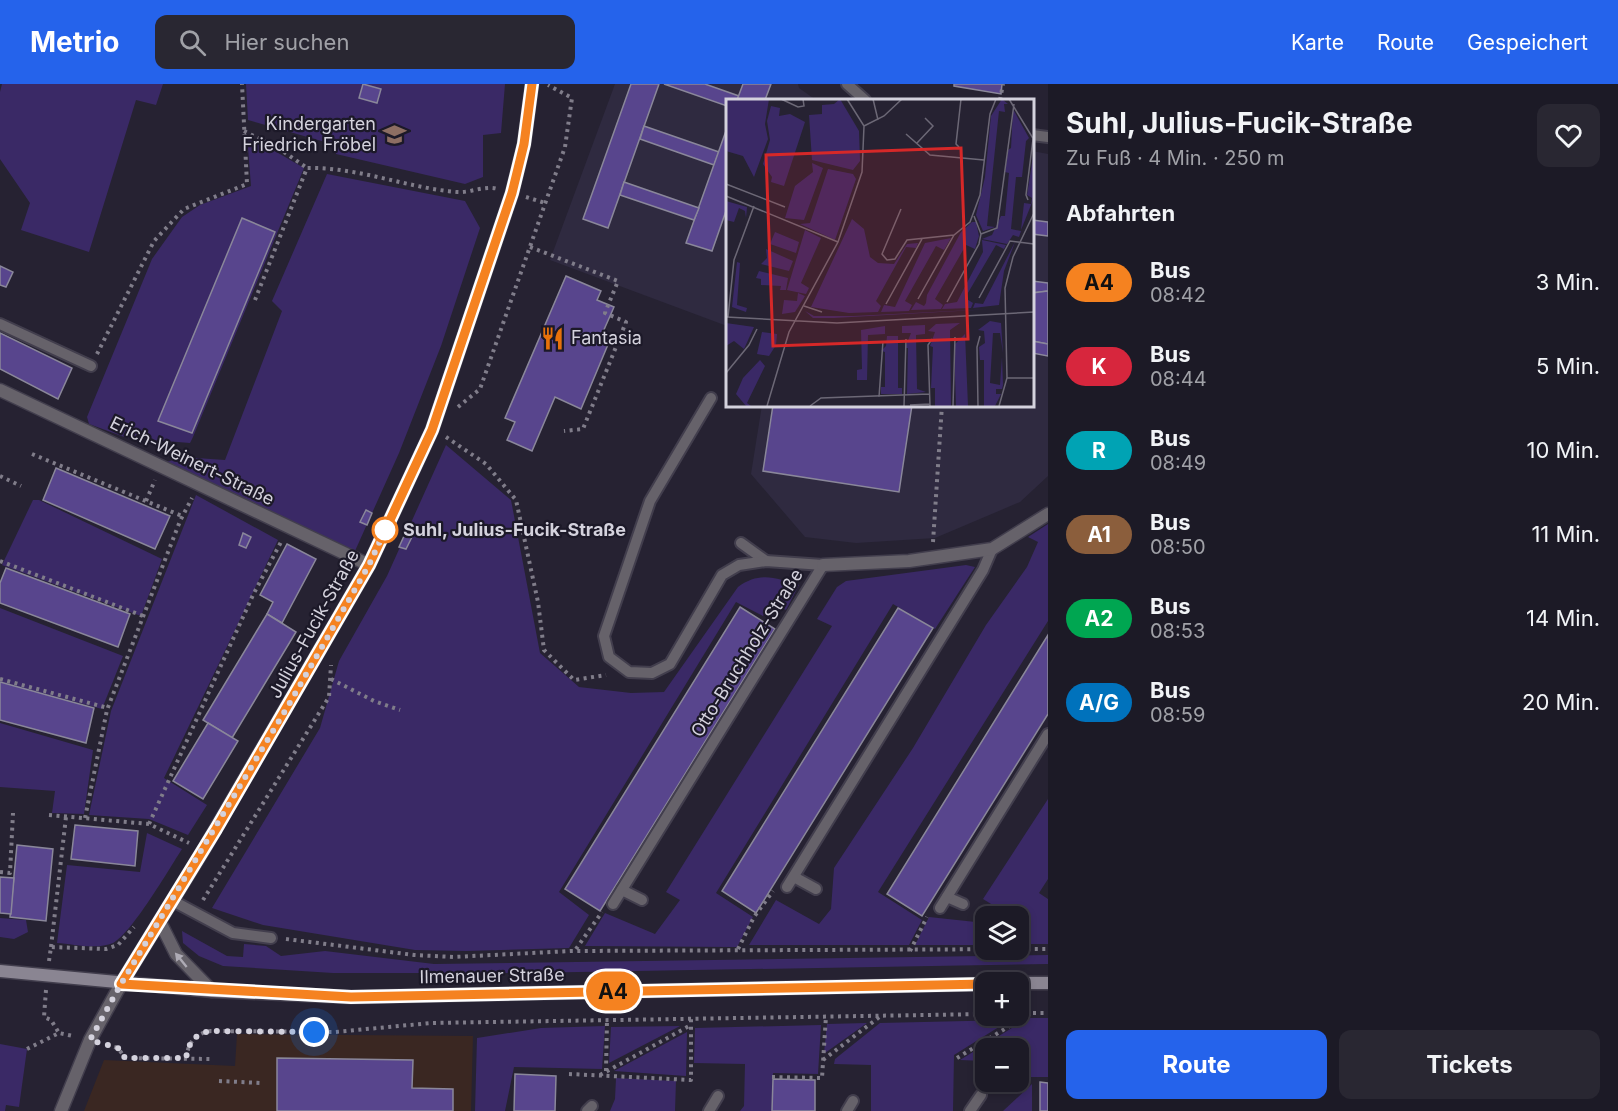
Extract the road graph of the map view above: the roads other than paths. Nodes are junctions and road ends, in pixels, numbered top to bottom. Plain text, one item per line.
1 (532, 84) edge
2 (847, 84) edge
3 (864, 99) edge
4 (1033, 135) edge
5 (1048, 137) edge
6 (0, 324) edge
7 (93, 362) road end
8 (0, 390) edge
9 (711, 398) dead end
10 (1048, 514) edge
11 (741, 543) dead end
12 (992, 549) junction
13 (766, 561) junction
14 (369, 565) junction
15 (823, 566) junction
16 (1048, 734) edge
17 (794, 877) junction
18 (787, 887) road end
19 (816, 889) dead end
20 (622, 890) junction
21 (947, 897) junction
22 (642, 900) dead end
23 (173, 901) junction
24 (613, 904) road end
25 (963, 904) dead end
26 (940, 908) road end
27 (160, 922) junction
28 (271, 938) road end
29 (0, 971) edge
30 (1029, 983) edge
31 (1048, 983) edge
32 (121, 984) junction
33 (975, 984) edge
34 (212, 991) junction
35 (981, 1095) dead end
36 (718, 1096) dead end
37 (853, 1101) dead end
38 (61, 1111) edge
39 (709, 1111) edge
40 (847, 1111) edge
41 (970, 1111) edge

1 - 14 street, Julius-Fucik-Straße
2 - 3 lane
4 - 5 lane
6 - 7 lane
8 - 14 street, Erich-Weinert-Straße
9 - 13 lane
10 - 12 street, Otto-Bruchholz-Straße
11 - 13 lane
12 - 15 street, Otto-Bruchholz-Straße
12 - 17 lane
13 - 15 lane
14 - 23 street, Julius-Fucik-Straße
15 - 20 lane, Otto-Bruchholz-Straße
16 - 21 lane
17 - 18 lane
17 - 19 lane
20 - 22 lane
20 - 24 lane, Otto-Bruchholz-Straße
21 - 25 lane
21 - 26 lane
23 - 27 street, Julius-Fucik-Straße
23 - 28 lane
27 - 32 street, Julius-Fucik-Straße
34 -> 27 street
29 - 32 main road, Ilmenauer Straße
30 - 31 main road
32 - 34 main road, Ilmenauer Straße
32 - 38 street, Julius-Fucik-Straße
33 - 34 main road, Ilmenauer Straße
35 - 41 lane
36 - 39 lane
37 - 40 lane

